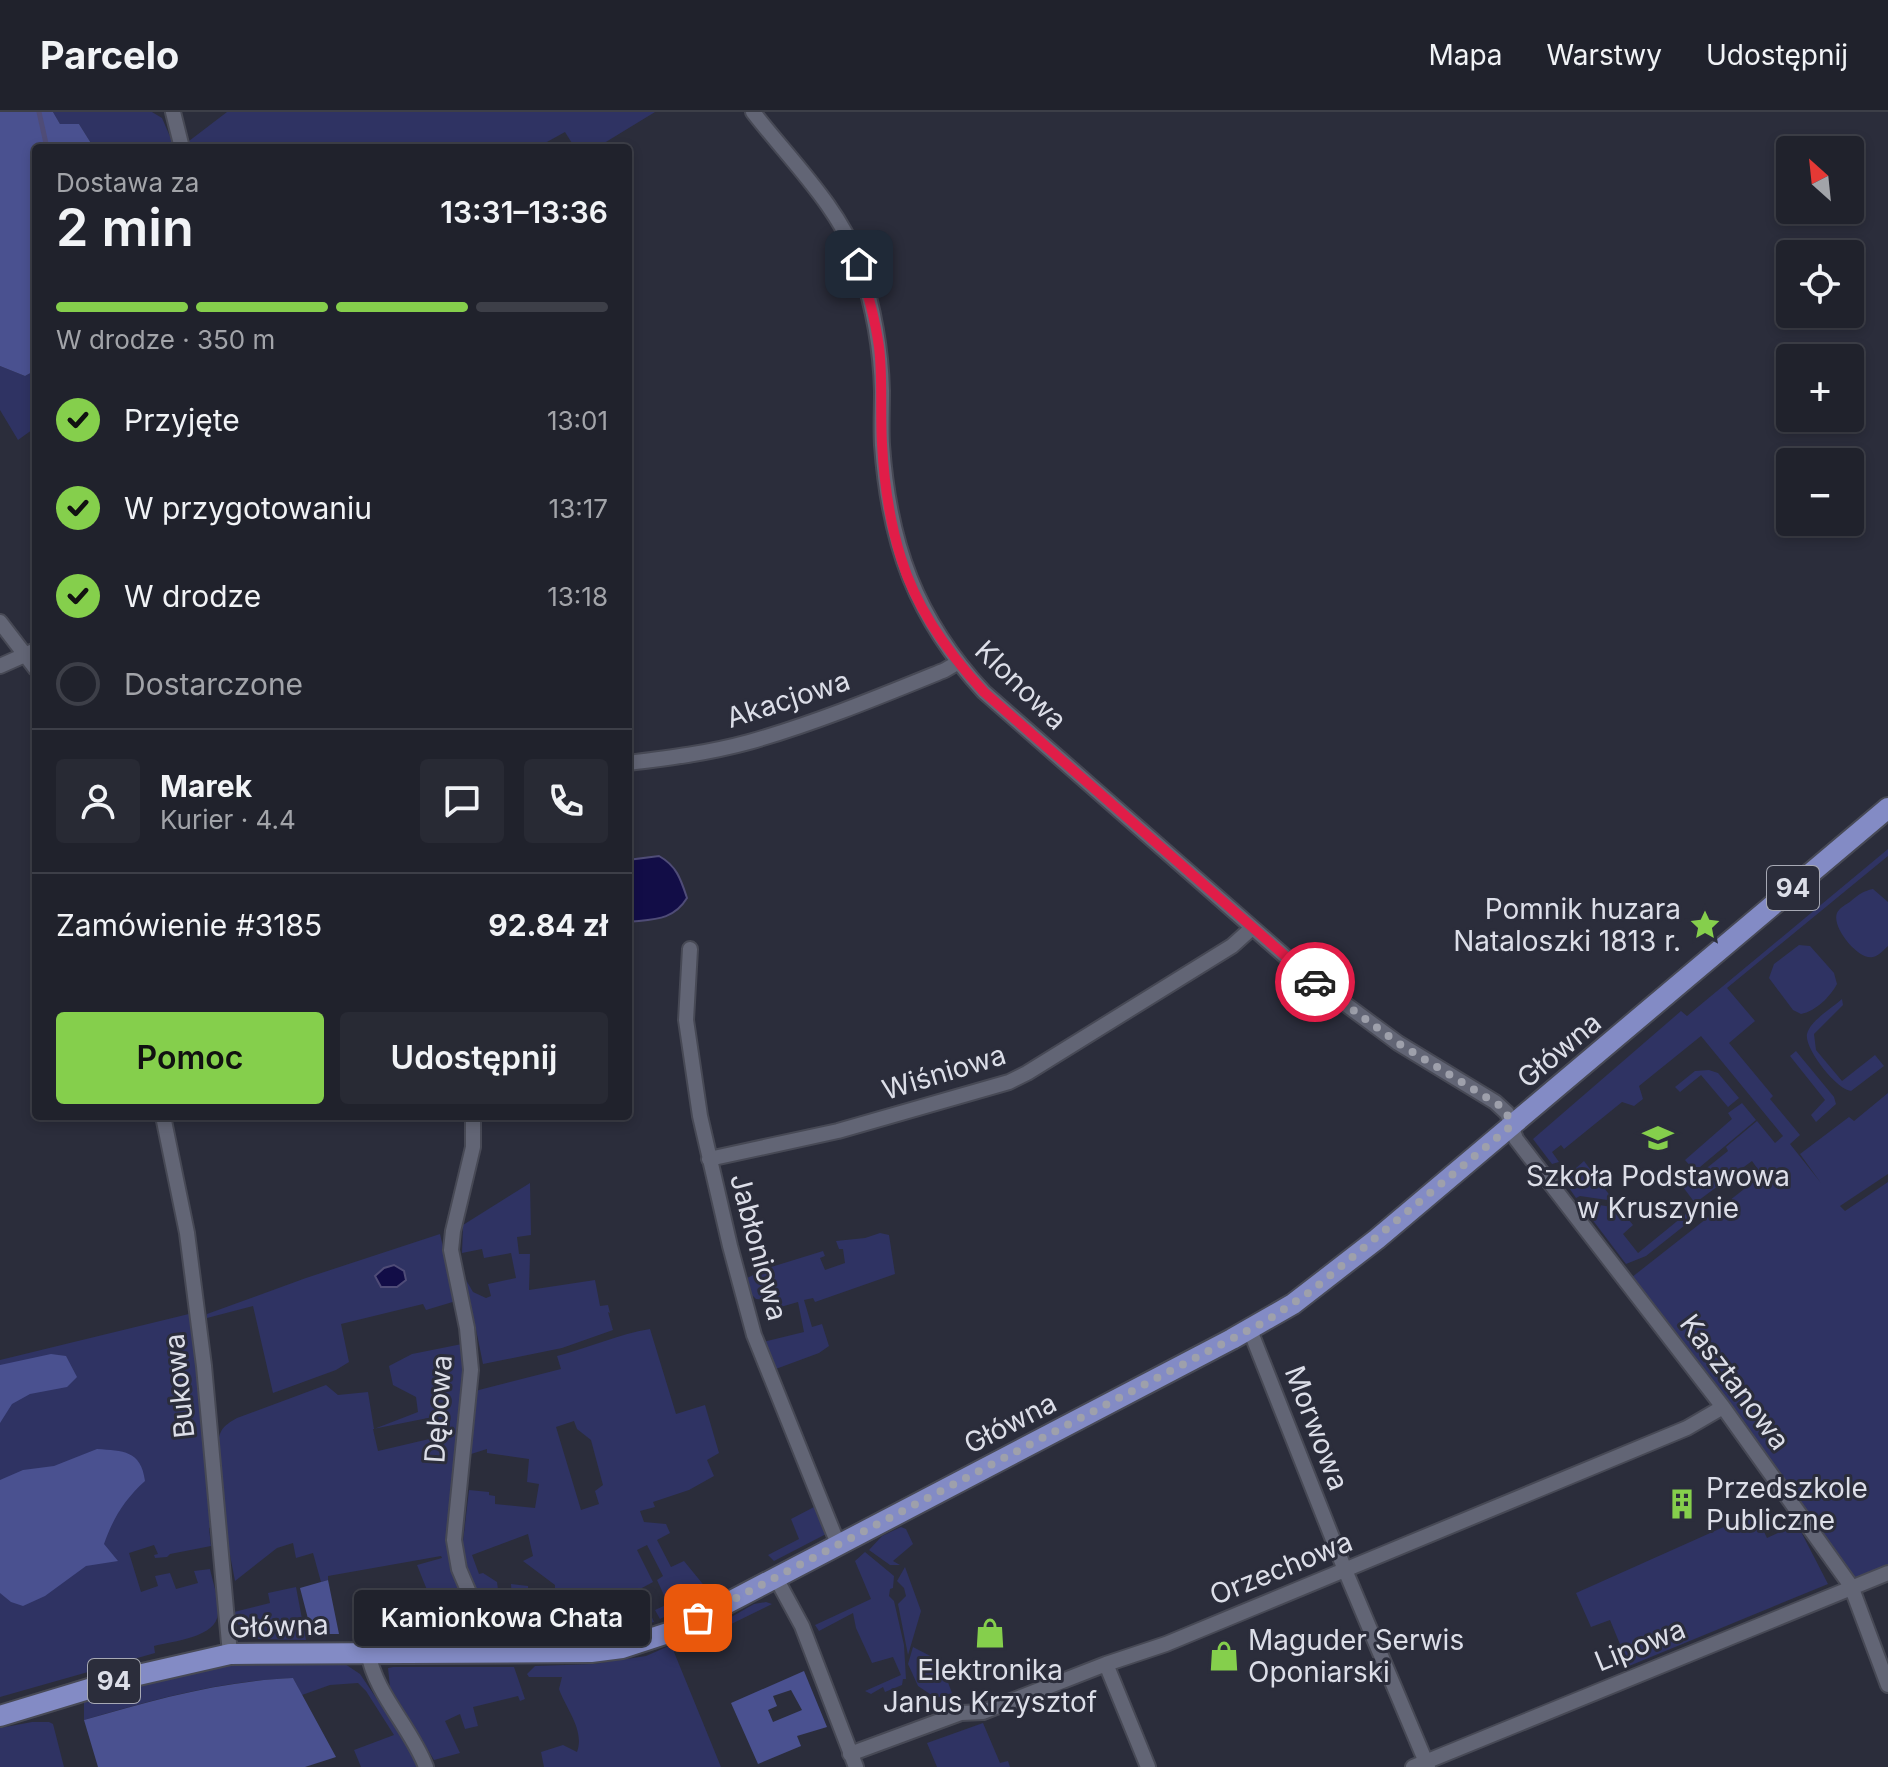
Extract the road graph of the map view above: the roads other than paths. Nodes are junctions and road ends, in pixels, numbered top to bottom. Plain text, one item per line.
1 (173, 112) edge
2 (753, 112) edge
3 (181, 144) edge
4 (0, 622) edge
5 (30, 653) edge
6 (957, 663) junction
7 (0, 666) edge
8 (632, 763) edge
9 (1888, 808) edge
10 (1252, 928) junction
11 (690, 949) dead end
12 (164, 1120) edge
13 (473, 1120) edge
14 (1510, 1127) junction
15 (709, 1159) junction
16 (1250, 1330) junction
17 (1723, 1407) junction
18 (838, 1544) junction
19 (1345, 1570) junction
20 (1888, 1573) edge
21 (776, 1578) junction
22 (1851, 1586) junction
23 (368, 1652) junction
24 (230, 1654) junction
25 (486, 1654) junction
26 (1106, 1664) junction
27 (1888, 1685) edge
28 (0, 1716) edge
29 (853, 1760) edge
30 (1422, 1765) edge
31 (426, 1767) edge
32 (1148, 1767) edge

1 - 3 street
2 - 6 street, Klonowa
4 - 5 street
5 - 7 street
6 - 8 street, Akacjowa
6 - 10 street, Klonowa
9 - 14 main road, Główna / 94
10 - 14 street, Klonowa
10 - 15 street, Wiśniowa
11 - 15 street, Jabłoniowa
12 - 24 street, Bukowa
13 - 25 street, Dębowa
14 - 16 main road, Główna / 94
14 - 17 street, Kasztanowa
15 - 18 street, Jabłoniowa
16 - 18 main road, Główna / 94
16 - 19 street, Morwowa
17 - 19 street, Orzechowa
17 - 22 street, Kasztanowa
18 - 21 main road, Główna / 94
19 - 26 street, Orzechowa
19 - 30 street, Morwowa
20 - 22 street, Lipowa
21 - 25 main road, Główna / 94
21 - 29 street
22 - 27 street, Kasztanowa
22 - 30 street, Lipowa
23 - 24 main road, Główna / 94
23 - 25 main road, Główna / 94
23 - 31 street
24 - 28 main road, Główna / 94
26 - 29 street, Orzechowa
26 - 32 street

